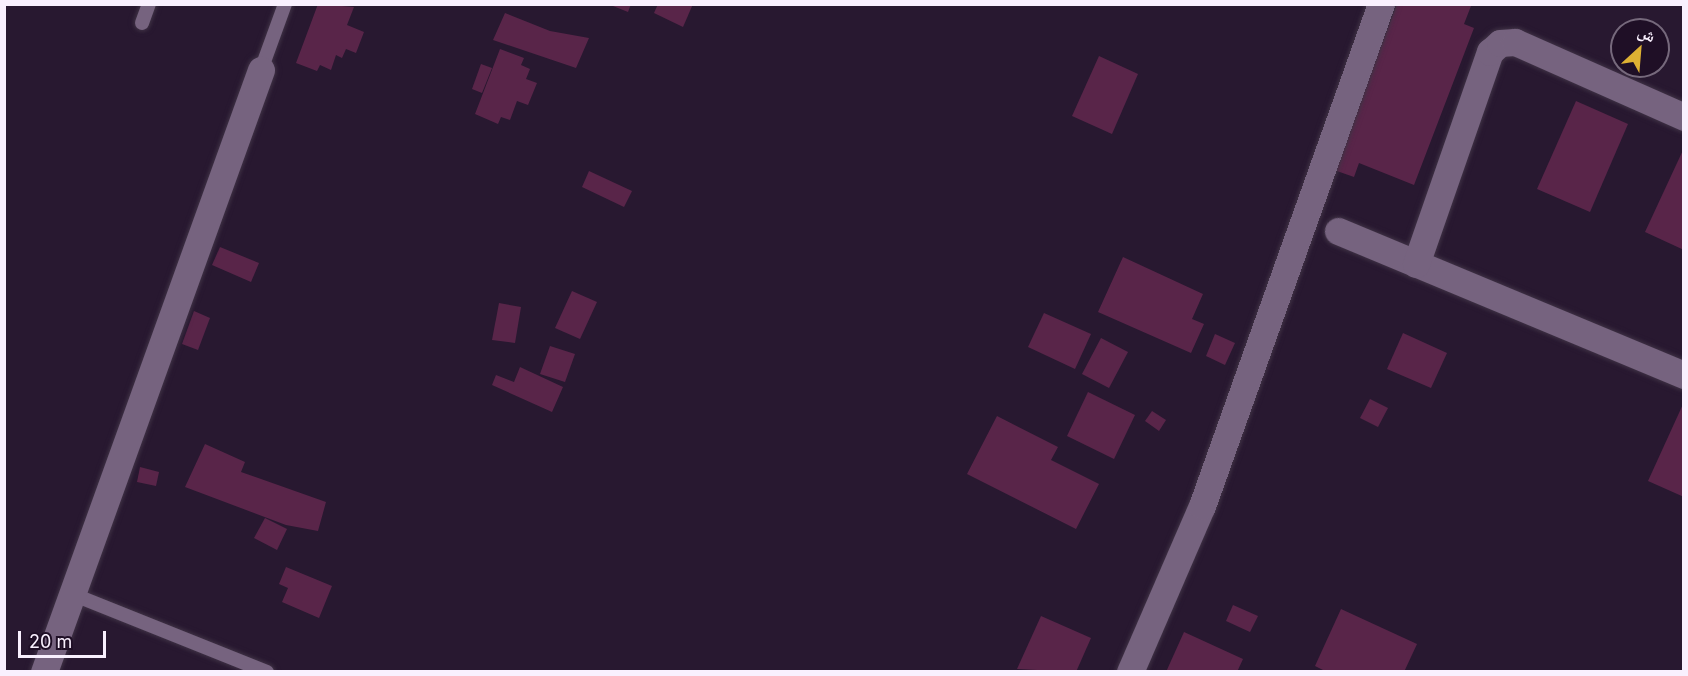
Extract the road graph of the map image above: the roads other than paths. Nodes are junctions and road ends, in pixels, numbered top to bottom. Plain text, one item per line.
1 (149, 4) edge
2 (285, 4) edge
3 (1381, 4) edge
4 (142, 23) dead end
5 (261, 70) joint
6 (1683, 117) edge
7 (1338, 231) dead end
8 (1416, 264) junction
9 (1683, 375) edge
10 (72, 594) junction
11 (44, 672) edge
12 (267, 672) edge
13 (1130, 672) edge

1 - 4 lane
2 - 5 lane
3 - 13 street
5 - 10 street
6 - 8 street
7 - 8 street
8 - 9 street
10 - 11 street
10 - 12 lane

